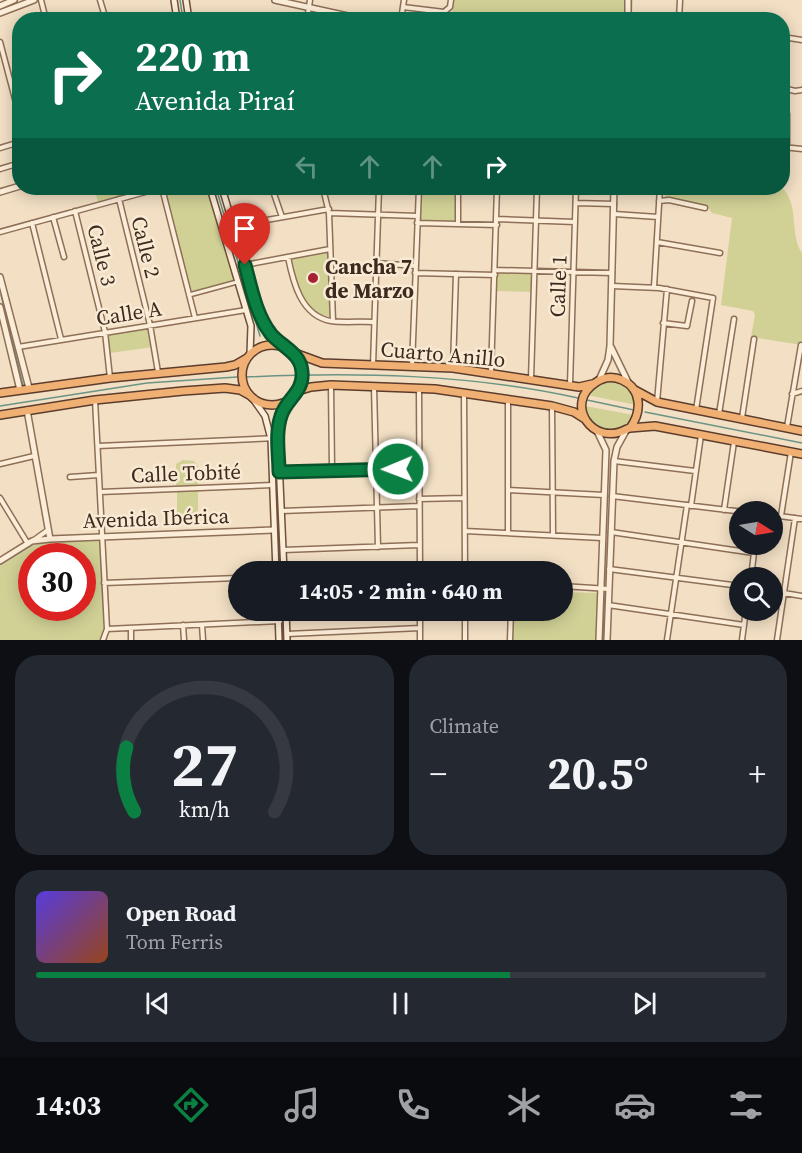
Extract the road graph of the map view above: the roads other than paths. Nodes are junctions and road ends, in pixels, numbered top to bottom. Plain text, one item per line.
1 (14, 0) edge
2 (34, 0) edge
3 (275, 0) edge
4 (310, 0) edge
5 (404, 0) edge
6 (451, 0) edge
7 (23, 2) edge
8 (0, 6) edge
9 (308, 7) junction
10 (403, 7) junction
11 (308, 12) edge
12 (330, 12) edge
13 (402, 12) edge
14 (0, 14) edge
15 (0, 42) edge
16 (12, 88) edge
17 (134, 195) edge
18 (163, 195) edge
19 (212, 195) edge
20 (224, 195) edge
21 (274, 195) edge
22 (325, 195) edge
23 (379, 195) edge
24 (419, 195) edge
25 (458, 195) edge
26 (497, 195) edge
27 (537, 195) edge
28 (576, 195) edge
29 (614, 195) edge
30 (659, 195) edge
31 (119, 199) junction
32 (659, 201) junction
33 (576, 203) junction
34 (614, 204) junction
35 (705, 208) dead end
36 (75, 211) junction
37 (329, 211) junction
38 (614, 214) junction
39 (378, 215) junction
40 (418, 216) junction
41 (53, 217) junction
42 (282, 217) junction
43 (658, 217) junction
44 (497, 219) junction
45 (536, 220) junction
46 (575, 222) junction
47 (32, 223) junction
48 (417, 223) junction
49 (458, 224) junction
50 (496, 225) junction
51 (234, 226) junction
52 (0, 232) edge
53 (657, 242) junction
54 (330, 249) junction
55 (720, 254) dead end
56 (288, 257) junction
57 (64, 258) dead end
58 (376, 263) junction
59 (245, 265) junction
60 (416, 266) junction
61 (534, 271) junction
62 (495, 272) junction
63 (574, 272) junction
64 (415, 273) junction
65 (612, 273) junction
66 (456, 274) junction
67 (0, 277) edge
68 (238, 282) junction
69 (612, 286) junction
70 (654, 287) junction
71 (667, 289) junction
72 (2, 292) edge
73 (189, 295) junction
74 (692, 301) dead end
75 (0, 307) edge
76 (246, 310) junction
77 (195, 318) junction
78 (734, 319) dead end
79 (333, 321) junction
80 (374, 322) junction
81 (663, 323) junction
82 (150, 325) junction
83 (105, 332) junction
84 (61, 339) junction
85 (754, 339) dead end
86 (801, 345) edge
87 (610, 346) junction
88 (17, 347) junction
89 (289, 350) junction
90 (249, 356) junction
91 (373, 365) junction
92 (412, 366) junction
93 (453, 368) junction
94 (158, 372) junction
95 (491, 373) junction
96 (110, 378) junction
97 (531, 379) junction
98 (596, 382) junction
99 (794, 383) junction
100 (331, 385) junction
101 (570, 386) junction
102 (374, 387) junction
103 (631, 387) junction
104 (29, 388) junction
105 (419, 389) junction
106 (20, 390) junction
107 (802, 390) edge
108 (298, 391) junction
109 (464, 392) junction
110 (0, 393) edge
111 (792, 394) junction
112 (251, 397) junction
113 (508, 399) junction
114 (95, 400) junction
115 (288, 401) junction
116 (657, 402) junction
117 (552, 406) junction
118 (27, 410) junction
119 (696, 410) junction
120 (718, 414) junction
121 (0, 415) edge
122 (585, 419) junction
123 (742, 419) junction
124 (787, 428) junction
125 (628, 429) junction
126 (597, 431) junction
127 (802, 431) edge
128 (701, 434) junction
129 (274, 439) junction
130 (734, 441) junction
131 (98, 446) junction
132 (791, 452) junction
133 (802, 454) edge
134 (34, 456) junction
135 (614, 460) junction
136 (0, 464) edge
137 (419, 468) junction
138 (332, 469) junction
139 (376, 469) junction
140 (695, 471) junction
141 (279, 472) junction
142 (99, 475) junction
143 (70, 477) dead end
144 (273, 485) junction
145 (604, 487) junction
146 (612, 488) junction
147 (508, 490) junction
148 (100, 492) junction
149 (552, 492) junction
150 (604, 495) junction
151 (612, 496) junction
152 (0, 498) edge
153 (464, 498) junction
154 (419, 499) junction
155 (783, 503) edge
156 (689, 505) junction
157 (419, 506) junction
158 (377, 508) junction
159 (724, 510) junction
160 (729, 510) edge
161 (281, 511) junction
162 (783, 516) edge
163 (795, 518) junction
164 (802, 519) edge
165 (48, 530) junction
166 (278, 530) junction
167 (465, 531) junction
168 (611, 532) junction
169 (508, 533) junction
170 (553, 534) junction
171 (103, 537) junction
172 (602, 538) junction
173 (50, 539) junction
174 (30, 542) junction
175 (681, 542) junction
176 (419, 545) junction
177 (378, 547) junction
178 (729, 549) edge
179 (283, 550) junction
180 (0, 561) edge
181 (277, 561) edge
182 (284, 561) edge
183 (420, 561) edge
184 (465, 561) edge
185 (609, 569) junction
186 (228, 578) edge
187 (676, 578) junction
188 (104, 583) junction
189 (729, 585) edge
190 (573, 587) edge
191 (601, 588) junction
192 (609, 589) junction
193 (784, 592) junction
194 (802, 596) edge
195 (608, 605) junction
196 (670, 614) junction
197 (283, 621) junction
198 (420, 621) edge
199 (465, 621) edge
200 (511, 621) edge
201 (745, 621) edge
202 (202, 625) junction
203 (744, 625) junction
204 (183, 626) junction
205 (131, 628) junction
206 (420, 628) junction
207 (107, 629) junction
208 (287, 637) edge
209 (103, 640) edge
210 (131, 640) edge
211 (184, 640) edge
212 (203, 640) edge
213 (279, 640) edge
214 (420, 640) edge
215 (465, 640) edge
216 (510, 640) edge
217 (599, 640) edge
218 (608, 640) edge
219 (667, 640) edge
220 (742, 640) edge
221 (777, 640) edge

1 - 8 street
2 - 7 street
3 - 9 street
4 - 9 street
5 - 10 street
6 - 10 street
7 - 14 street
9 - 11 street
9 - 12 street
10 - 13 street
15 - 16 street
17 - 31 street
18 - 73 street
19 - 68 street
20 - 51 street
21 - 42 street
22 - 37 street
23 - 39 street
24 - 40 street
25 - 49 street
26 - 44 street
27 - 45 street
28 - 33 street, Calle 1
29 - 34 street
30 - 32 street
31 - 36 street
31 - 82 street, Calle 2
32 - 35 street
32 - 43 street
33 - 34 street
33 - 46 street, Calle 1
34 - 38 street
36 - 41 street
36 - 83 street, Calle 3
37 - 39 street
37 - 42 street
37 - 54 street
38 - 43 street
38 - 65 street
39 - 40 street
39 - 58 street
40 - 48 street
41 - 47 street
41 - 57 street
42 - 51 street
43 - 53 street
44 - 45 street
44 - 50 street
45 - 46 street
45 - 61 street
46 - 63 street, Calle 1
47 - 52 street
47 - 84 street
48 - 49 street
48 - 60 street
49 - 50 street
50 - 62 street
51 - 59 street
53 - 55 street
53 - 70 street
54 - 56 street
54 - 79 street
56 - 59 street
56 - 79 street
58 - 60 street
58 - 80 street
59 - 89 street
60 - 64 street
61 - 62 street
61 - 63 street
61 - 97 street
62 - 66 street
62 - 95 street
63 - 65 street
63 - 101 street, Calle 1
64 - 66 street
64 - 92 street
65 - 69 street
66 - 93 street
67 - 72 street
68 - 73 street
68 - 76 street
69 - 70 street
69 - 87 street
70 - 71 street
71 - 81 street
71 - 119 street
72 - 88 street
73 - 77 street
74 - 81 street
75 - 106 street
76 - 77 street, Calle A
76 - 90 street
77 - 82 street, Calle A
78 - 120 street
79 - 80 street
80 - 91 street
81 - 116 street
82 - 83 street, Calle A
82 - 94 street, Calle 2
83 - 84 street, Calle A
83 - 96 street, Calle 3
84 - 88 street, Calle A
85 - 123 street
86 - 99 street
87 - 98 street
87 - 103 street
88 - 104 street
89 - 90 highway
89 - 91 highway, Cuarto Anillo
89 - 108 highway
90 - 94 highway
90 - 112 highway
91 - 92 highway, Cuarto Anillo
92 - 93 highway, Cuarto Anillo
93 - 95 highway, Cuarto Anillo
94 - 96 highway
95 - 97 highway, Cuarto Anillo
96 - 104 highway
97 - 101 highway, Cuarto Anillo
98 - 101 highway, Cuarto Anillo
98 - 103 highway
98 - 122 highway
99 - 107 street
99 - 111 street
100 - 102 highway, Cuarto Anillo
100 - 108 highway, Cuarto Anillo
100 - 138 street
102 - 105 highway, Cuarto Anillo
102 - 139 street
103 - 116 highway
103 - 125 highway
104 - 106 highway
105 - 109 highway, Cuarto Anillo
105 - 137 street
106 - 110 highway
107 - 111 street
108 - 115 highway
109 - 113 highway, Cuarto Anillo
109 - 153 street
111 - 124 street
112 - 114 highway
112 - 115 highway
112 - 129 street
113 - 117 highway, Cuarto Anillo
113 - 147 street
114 - 118 highway
114 - 131 street
115 - 129 street
116 - 119 highway
117 - 122 highway, Cuarto Anillo
117 - 149 street
118 - 121 highway
118 - 134 street
119 - 120 highway
120 - 123 highway
122 - 126 highway
123 - 124 highway
124 - 127 highway
125 - 126 highway
125 - 128 highway
125 - 135 street
126 - 145 street
128 - 130 highway
128 - 140 street
129 - 131 street
129 - 141 street
129 - 144 street
130 - 132 highway
130 - 159 street
131 - 142 street
132 - 133 highway
132 - 155 street
134 - 136 street
134 - 165 street
135 - 140 street
135 - 146 street
137 - 139 street
137 - 154 street
138 - 139 street
138 - 141 street
139 - 158 street
140 - 156 street
141 - 161 street
142 - 143 street
142 - 148 street
144 - 148 street, Calle Tobité
144 - 166 street
145 - 146 street
145 - 150 street
146 - 151 street
147 - 149 street
147 - 169 street
148 - 171 street
149 - 150 street
149 - 170 street
150 - 172 street
151 - 156 street
151 - 168 street
152 - 174 street
153 - 154 street
153 - 167 street
154 - 157 street
156 - 159 street
156 - 175 street
157 - 158 street
157 - 176 street
158 - 161 street
158 - 177 street
159 - 160 street
161 - 166 street
162 - 163 street
163 - 164 street
163 - 193 street
165 - 173 street
165 - 174 street, Avenida Ibérica
166 - 171 street, Avenida Ibérica
166 - 179 street
166 - 181 street
167 - 169 street
167 - 184 street
168 - 175 street
168 - 185 street
169 - 170 street
170 - 172 street
171 - 173 street, Avenida Ibérica
171 - 188 street
172 - 191 street
173 - 174 street, Avenida Ibérica
174 - 180 street, Avenida Ibérica
175 - 178 street
175 - 187 street
176 - 177 street
176 - 183 street
177 - 179 street
179 - 182 street
185 - 187 street
185 - 192 street
186 - 188 street
187 - 189 street
187 - 196 street
188 - 207 street
190 - 191 street
191 - 192 street
191 - 217 street
192 - 195 street
193 - 194 street
193 - 221 street
195 - 196 street
195 - 218 street
196 - 203 street
196 - 219 street
197 - 202 street
197 - 208 street
197 - 213 street
198 - 206 street
199 - 215 street
200 - 216 street
201 - 203 street
202 - 204 street
202 - 212 street
203 - 220 street
204 - 205 street
204 - 211 street
205 - 207 street
205 - 210 street
206 - 208 street
206 - 214 street
207 - 209 street

